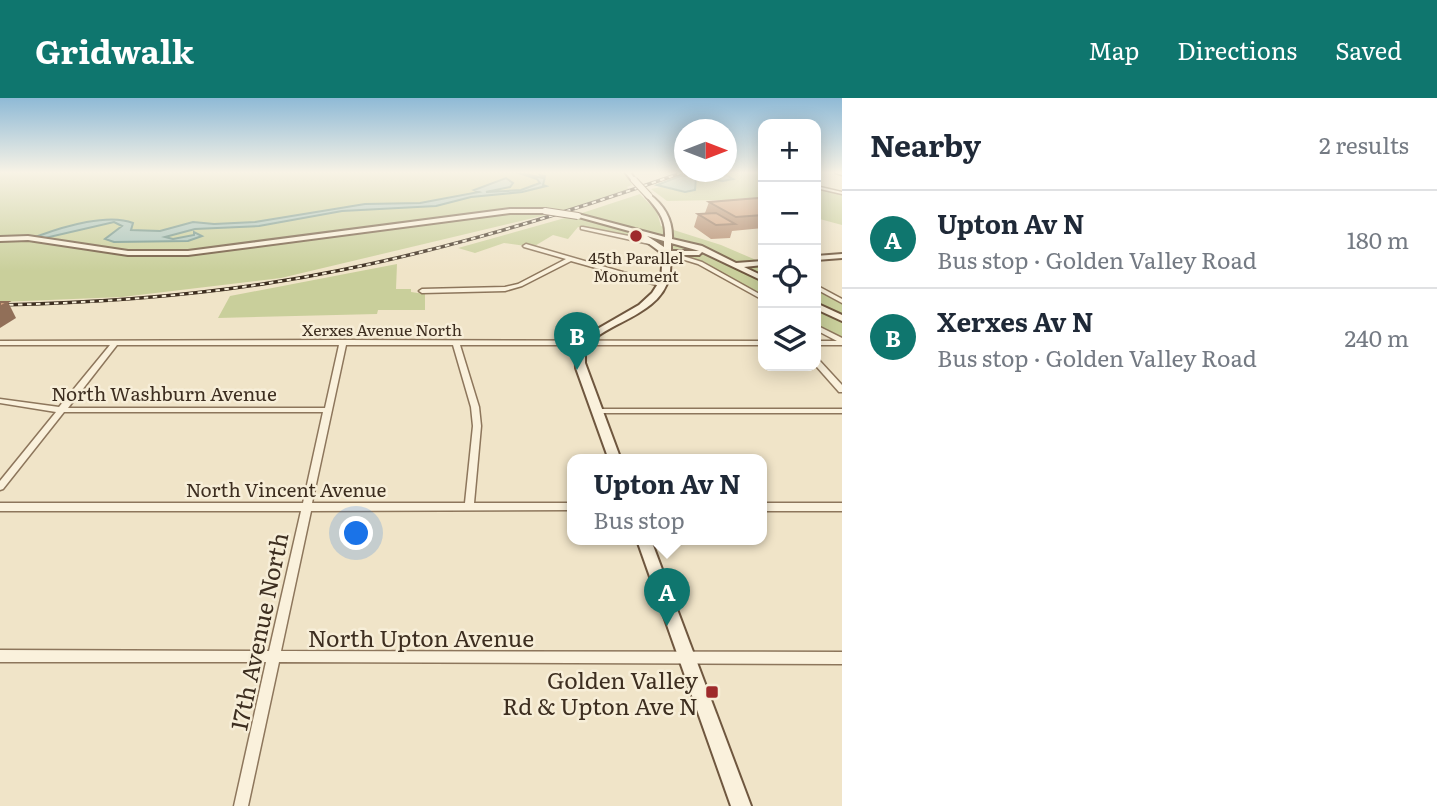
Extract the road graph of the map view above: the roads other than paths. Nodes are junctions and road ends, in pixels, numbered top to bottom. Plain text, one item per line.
1 (657, 205) edge
2 (669, 226) junction
3 (583, 228) dead end
4 (629, 229) junction
5 (668, 238) junction
6 (0, 239) edge
7 (654, 243) junction
8 (526, 246) dead end
9 (699, 248) junction
10 (667, 253) junction
11 (713, 254) junction
12 (842, 256) edge
13 (821, 258) edge
14 (570, 259) junction
15 (758, 263) edge
16 (737, 265) junction
17 (758, 276) edge
18 (662, 285) junction
19 (821, 290) edge
20 (422, 291) dead end
21 (758, 295) edge
22 (842, 301) edge
23 (820, 308) edge
24 (842, 318) edge
25 (821, 330) edge
26 (0, 342) edge
27 (343, 342) junction
28 (842, 342) edge
29 (115, 343) junction
30 (456, 343) junction
31 (582, 343) junction
32 (758, 343) edge
33 (821, 343) edge
34 (821, 367) edge
35 (842, 390) edge
36 (0, 401) edge
37 (62, 410) junction
38 (329, 410) junction
39 (596, 411) junction
40 (842, 411) edge
41 (613, 454) edge
42 (0, 487) edge
43 (0, 507) edge
44 (306, 507) junction
45 (469, 507) junction
46 (567, 507) edge
47 (767, 507) edge
48 (842, 507) edge
49 (646, 545) edge
50 (0, 656) edge
51 (688, 657) junction
52 (274, 658) junction
53 (842, 658) edge
54 (241, 806) edge
55 (741, 806) edge

1 - 2 street, bridge
2 - 4 street
2 - 5 street
2 - 9 street
3 - 7 street
4 - 5 street
4 - 6 street, bridge
4 - 7 street
5 - 9 street
5 - 10 street
7 - 10 street
8 - 14 street
9 - 11 street
10 - 11 street
10 - 18 street
10 - 21 street
11 - 16 street
12 - 13 street
14 - 18 street
14 - 20 street
15 - 16 street
16 - 17 street
18 - 31 street
19 - 22 street
23 - 24 street
25 - 28 street
26 - 29 street, Xerxes Avenue North
27 - 29 street, Xerxes Avenue North
27 - 30 street, Xerxes Avenue North
27 - 38 street, 17th Avenue North
28 - 33 street
29 - 37 street
30 - 31 street, Xerxes Avenue North
30 - 45 street
31 - 32 street, Xerxes Avenue North
31 - 39 street
34 - 35 street
36 - 37 street, North Washburn Avenue
37 - 38 street, North Washburn Avenue
37 - 42 street
38 - 44 street, 17th Avenue North
39 - 40 street
39 - 41 street
43 - 44 street, North Vincent Avenue
44 - 45 street, North Vincent Avenue
44 - 52 street, 17th Avenue North
45 - 46 street, North Vincent Avenue
47 - 48 street
49 - 51 street
50 - 52 street, North Upton Avenue
51 - 52 street, North Upton Avenue
51 - 53 street, North Upton Avenue
51 - 55 street
52 - 54 street, 17th Avenue North

